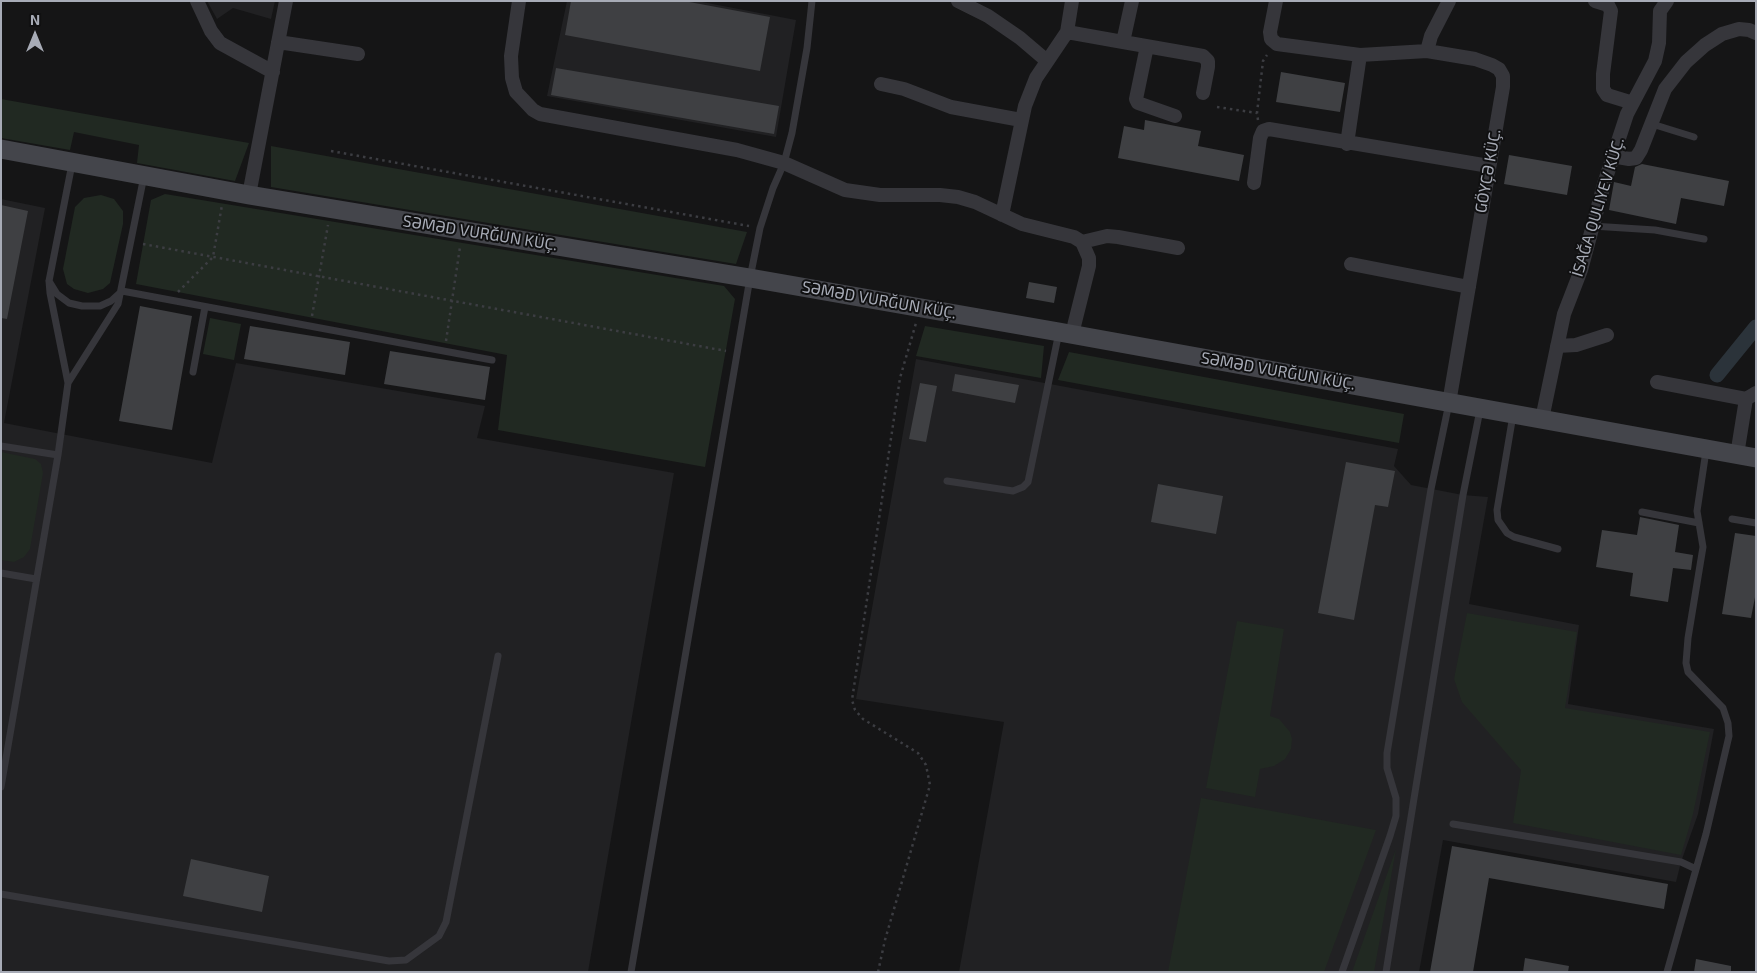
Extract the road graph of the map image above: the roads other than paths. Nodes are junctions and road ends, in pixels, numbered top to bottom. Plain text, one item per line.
1 (197, 1) edge
2 (286, 1) edge
3 (519, 1) edge
4 (812, 1) edge
5 (958, 1) edge
6 (1072, 1) edge
7 (1132, 1) edge
8 (1276, 1) edge
9 (1449, 1) edge
10 (1596, 1) edge
11 (1666, 1) edge
12 (1067, 32) junction
13 (1756, 33) edge
14 (278, 42) junction
15 (1123, 42) junction
16 (1147, 46) junction
17 (1427, 51) junction
18 (358, 54) dead end
19 (1360, 55) junction
20 (1047, 61) junction
21 (273, 72) junction
22 (881, 84) dead end
23 (1203, 93) dead end
24 (1633, 104) junction
25 (1175, 116) dead end
26 (1021, 120) junction
27 (1652, 124) junction
28 (1694, 137) dead end
29 (1347, 144) junction
30 (1, 149) edge
31 (1612, 156) junction
32 (72, 161) junction
33 (784, 163) junction
34 (1489, 166) junction
35 (144, 176) junction
36 (1254, 183) dead end
37 (249, 195) junction
38 (1002, 216) junction
39 (1592, 226) junction
40 (1704, 239) dead end
41 (1082, 242) junction
42 (1178, 248) dead end
43 (1351, 264) dead end
44 (750, 278) junction
45 (49, 281) junction
46 (1469, 287) junction
47 (122, 291) junction
48 (205, 306) junction
49 (1066, 333) junction
50 (1607, 335) dead end
51 (1556, 346) junction
52 (492, 360) dead end
53 (192, 372) dead end
54 (68, 382) junction
55 (1657, 382) dead end
56 (1751, 396) edge
57 (1449, 403) junction
58 (1481, 408) junction
59 (1513, 414) junction
60 (1542, 420) junction
61 (1, 446) edge
62 (1706, 450) junction
63 (58, 455) junction
64 (1737, 455) junction
65 (1756, 458) edge
66 (947, 481) dead end
67 (1642, 512) dead end
68 (1732, 519) dead end
69 (1699, 523) junction
70 (1756, 523) edge
71 (1558, 549) dead end
72 (1, 573) edge
73 (36, 579) junction
74 (498, 656) dead end
75 (1, 787) edge
76 (1453, 824) dead end
77 (1696, 869) junction
78 (1, 894) edge
79 (631, 972) edge
80 (1342, 972) edge
81 (1386, 972) edge
82 (1667, 972) edge

1 - 21 street
2 - 14 street
3 - 33 street
4 - 33 lane
5 - 20 street
6 - 12 street
7 - 15 street
8 - 19 street, GÖYÇƏ KÜÇ.
9 - 17 street
10 - 24 street
11 - 24 street, İSAĞA QULIYEV KÜÇ.
12 - 15 street
12 - 20 street
13 - 27 street
14 - 18 street
14 - 21 street
15 - 16 street
16 - 23 street
16 - 25 street
17 - 19 street, GÖYÇƏ KÜÇ.
17 - 34 street, GÖYÇƏ KÜÇ.
19 - 29 street
20 - 26 street
21 - 37 street
22 - 26 street
24 - 31 street, İSAĞA QULIYEV KÜÇ.
26 - 38 street
27 - 28 lane
27 - 31 street
29 - 34 street
29 - 36 street
30 - 32 main road, SƏMƏD VURĞUN KÜÇ.
31 - 39 street, İSAĞA QULIYEV KÜÇ.
32 - 35 main road, SƏMƏD VURĞUN KÜÇ.
32 - 45 lane
33 - 38 street
33 - 44 lane
34 - 46 street, GÖYÇƏ KÜÇ.
35 - 37 main road, SƏMƏD VURĞUN KÜÇ.
35 - 47 lane
37 - 44 main road, SƏMƏD VURĞUN KÜÇ.
38 - 41 street
39 - 40 lane
39 - 51 street, İSAĞA QULIYEV KÜÇ.
41 - 42 street
41 - 49 street
43 - 46 street
44 - 49 main road, SƏMƏD VURĞUN KÜÇ.
44 - 79 lane
45 - 47 lane
45 - 54 lane
46 - 57 street, GÖYÇƏ KÜÇ.
47 - 48 lane
47 - 54 lane
48 - 52 lane
48 - 53 lane
49 - 57 main road, SƏMƏD VURĞUN KÜÇ.
49 - 66 lane
50 - 51 street
51 - 60 street, İSAĞA QULIYEV KÜÇ.
54 - 63 lane
55 - 56 street
56 - 64 street
57 - 58 main road, SƏMƏD VURĞUN KÜÇ.
57 - 80 lane
58 - 59 main road, SƏMƏD VURĞUN KÜÇ.
58 - 81 lane
59 - 60 main road, SƏMƏD VURĞUN KÜÇ.
59 - 71 lane
60 - 62 main road, SƏMƏD VURĞUN KÜÇ.
61 - 63 lane
62 - 64 main road, SƏMƏD VURĞUN KÜÇ.
62 - 69 lane
63 - 73 lane
64 - 65 main road, SƏMƏD VURĞUN KÜÇ.
67 - 69 lane
68 - 70 lane
69 - 77 lane
72 - 73 lane
73 - 75 lane
74 - 78 lane
76 - 77 lane
77 - 82 lane

